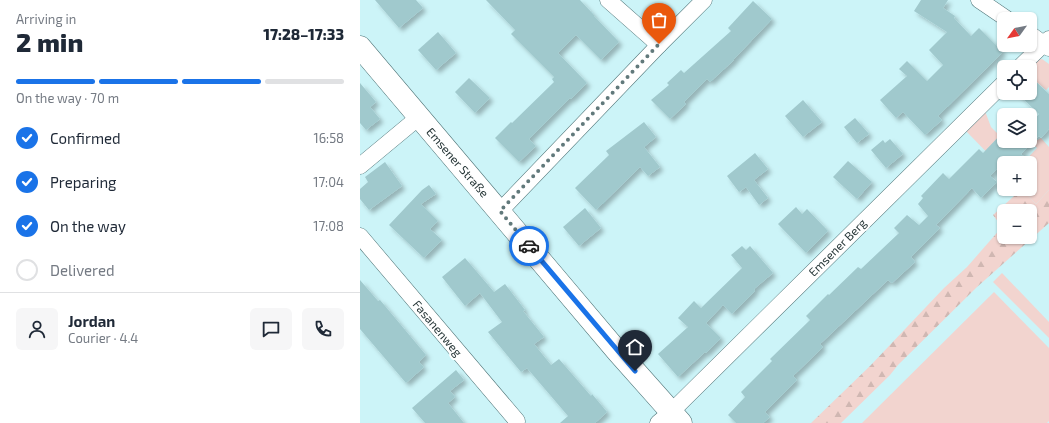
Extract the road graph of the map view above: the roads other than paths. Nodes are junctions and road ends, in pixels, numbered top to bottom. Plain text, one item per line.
1 (608, 0) edge
2 (704, 0) edge
3 (979, 0) edge
4 (997, 12) edge
5 (1037, 38) edge
6 (1047, 43) edge
7 (659, 44) junction
8 (360, 47) edge
9 (1028, 60) edge
10 (997, 90) edge
11 (419, 117) junction
12 (360, 166) edge
13 (500, 211) junction
14 (360, 236) edge
15 (670, 419) edge
16 (517, 421) dead end

1 - 7 street
2 - 7 street
3 - 4 street
5 - 6 street
6 - 9 street
7 - 13 street
8 - 11 street, Emsener Straße
10 - 15 street, Emsener Berg
11 - 12 street
11 - 13 street, Emsener Straße
13 - 15 street, Emsener Straße
14 - 16 street, Fasanenweg

